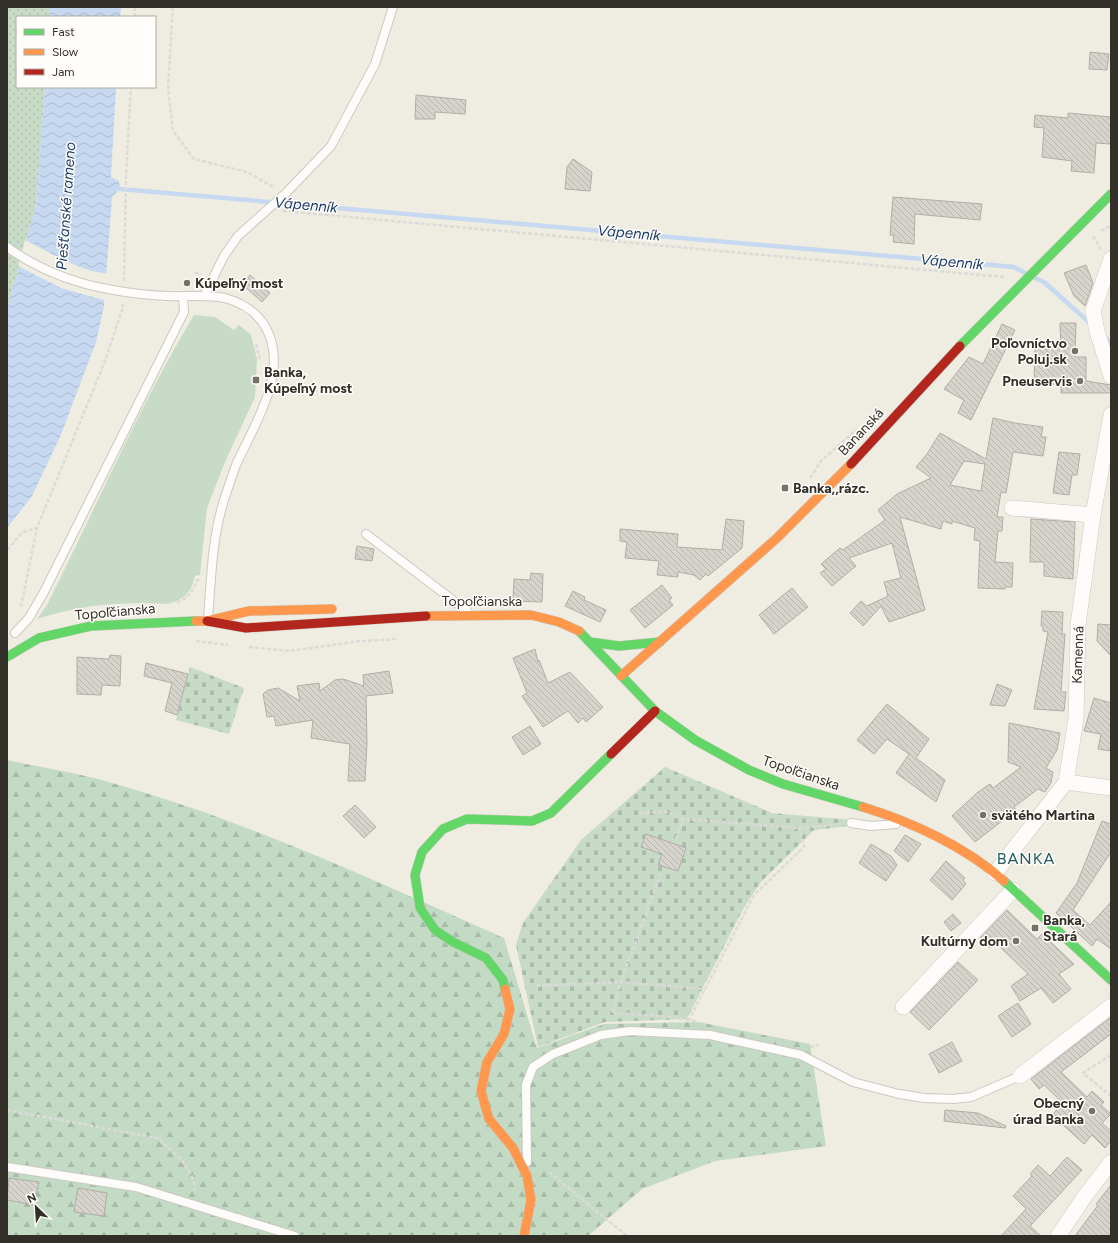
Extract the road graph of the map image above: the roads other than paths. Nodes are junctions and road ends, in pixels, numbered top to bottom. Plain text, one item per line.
1 (393, 7) edge
2 (1111, 194) edge
3 (7, 248) edge
4 (1111, 259) edge
5 (204, 296) junction
6 (183, 297) junction
7 (1111, 376) edge
8 (1111, 415) edge
9 (1012, 508) dead end
10 (1093, 515) junction
11 (366, 534) dead end
12 (344, 609) dead end
13 (375, 610) dead end
14 (470, 614) junction
15 (430, 616) junction
16 (208, 621) junction
17 (15, 633) road end
18 (590, 642) junction
19 (660, 642) junction
20 (7, 657) edge
21 (621, 676) junction
22 (655, 711) junction
23 (1066, 782) junction
24 (1111, 788) edge
25 (851, 823) road end
26 (911, 823) junction
27 (995, 873) junction
28 (1013, 890) junction
29 (1111, 980) edge
30 (903, 1006) dead end
31 (1111, 1006) edge
32 (1020, 1076) joint
33 (1111, 1162) edge
34 (7, 1167) edge
35 (527, 1176) junction
36 (295, 1236) edge
37 (524, 1236) edge
38 (1058, 1236) edge

1 - 5 lane
2 - 19 main road, Bananská
3 - 6 lane, bridge
4 - 7 street
5 - 6 lane
5 - 16 lane
6 - 17 lane
8 - 10 street, Kamenná
9 - 10 street
10 - 23 street, Kamenná
11 - 14 lane
12 - 16 main road, Topoľčianska
13 - 15 main road, Topoľčianska
14 - 15 main road, Topoľčianska
14 - 18 main road, Topoľčianska
15 - 16 main road, Topoľčianska
16 - 20 main road, Topoľčianska
18 - 19 main road
18 - 21 main road, Topoľčianska
19 - 21 main road, Bananská
21 - 22 main road, Topoľčianska
22 - 26 main road, Topoľčianska
22 - 35 main road
23 - 24 street
23 - 27 street, Kamenná
25 - 26 lane
26 - 27 main road, Topoľčianska
27 - 28 main road, Topoľčianska
28 - 29 main road, Topoľčianska
28 - 30 street
31 - 32 street
32 - 35 lane
33 - 38 street
34 - 36 lane
35 - 37 main road

